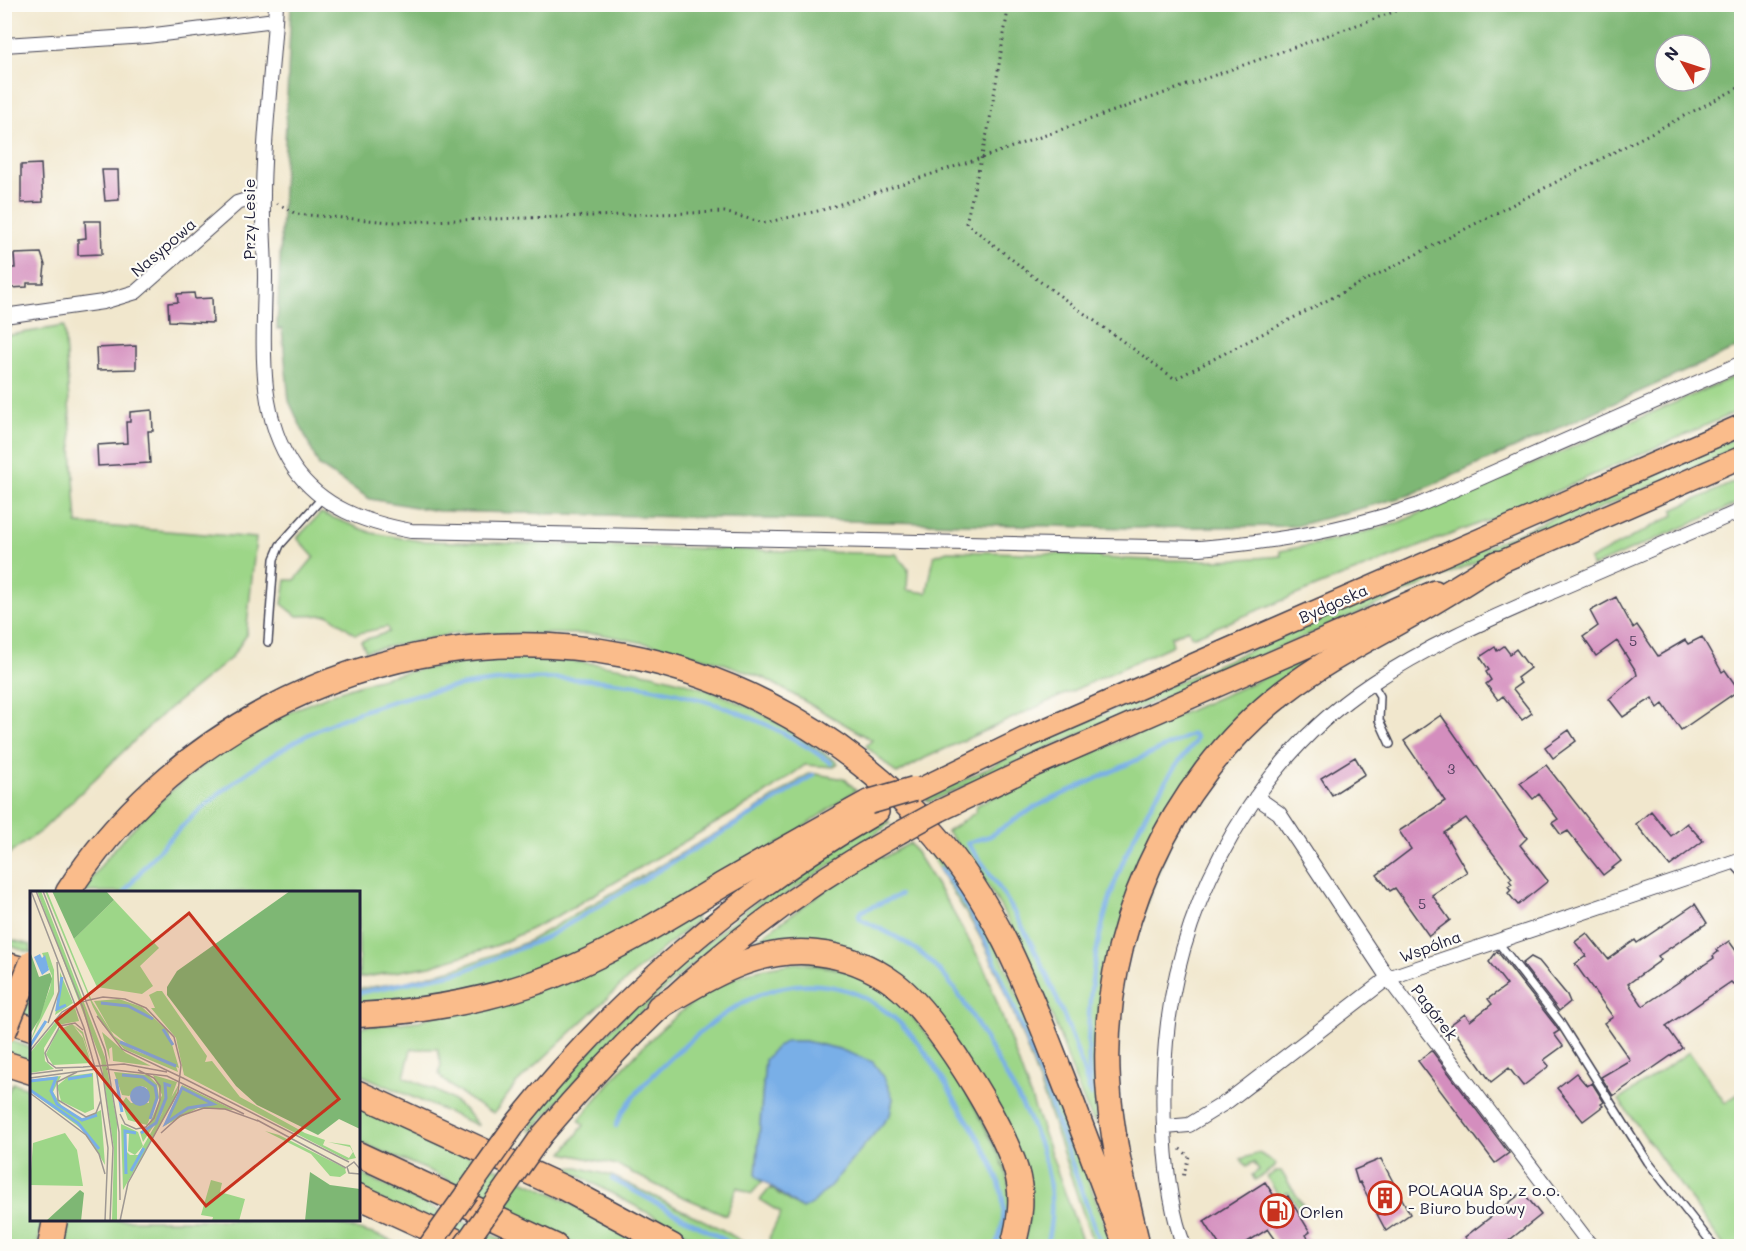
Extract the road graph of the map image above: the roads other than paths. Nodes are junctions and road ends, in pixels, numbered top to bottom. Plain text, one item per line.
1 (276, 4) edge
2 (275, 20) junction
3 (4, 45) edge
4 (263, 195) junction
5 (4, 316) edge
6 (1742, 363) edge
7 (1742, 425) edge
8 (1742, 456) edge
9 (321, 498) junction
10 (1742, 510) edge
11 (1497, 563) junction
12 (268, 642) dead end
13 (1372, 683) junction
14 (1390, 744) dead end
15 (919, 789) joint
16 (1256, 797) junction
17 (873, 807) junction
18 (1738, 865) edge
19 (69, 891) edge
20 (1496, 940) junction
21 (4, 955) edge
22 (30, 962) edge
23 (4, 964) edge
24 (30, 967) edge
25 (30, 971) edge
26 (1388, 978) junction
27 (659, 1007) junction
28 (360, 1015) edge
29 (4, 1019) edge
30 (30, 1027) edge
31 (4, 1032) edge
32 (4, 1063) edge
33 (30, 1071) edge
34 (360, 1094) edge
35 (1165, 1127) junction
36 (360, 1155) edge
37 (360, 1197) edge
38 (55, 1221) edge
39 (50, 1246) edge
40 (429, 1246) edge
41 (465, 1246) edge
42 (555, 1246) edge
43 (672, 1246) edge
44 (1014, 1246) edge
45 (1126, 1246) edge
46 (1138, 1246) edge
47 (1184, 1246) edge
48 (1591, 1246) edge
49 (1714, 1246) edge

1 - 2 street, Przy Lesie
2 - 3 street
2 - 4 street, Przy Lesie
4 - 5 street, Nasypowa
4 - 9 street, Przy Lesie
6 - 9 street, Przy Lesie
7 - 15 main road, Bydgoska
8 - 11 main road
9 - 12 lane
10 - 13 street
11 - 27 main road, bridge
11 - 46 highway
13 - 14 lane
13 - 16 street
15 - 17 highway, bridge
16 - 26 street, Pagórek
16 - 35 street
17 - 28 highway
17 - 40 main road, bridge
18 - 20 street, Wspólna
19 - 45 highway
20 - 26 street, Wspólna
20 - 49 lane
21 - 22 highway
23 - 25 highway
24 - 31 highway, bridge
26 - 35 street, Wspólna
26 - 48 street, Pagórek
27 - 41 main road, bridge
27 - 44 highway
29 - 30 highway
32 - 33 highway
34 - 43 highway
35 - 47 street
36 - 42 highway
37 - 41 highway
38 - 39 highway

